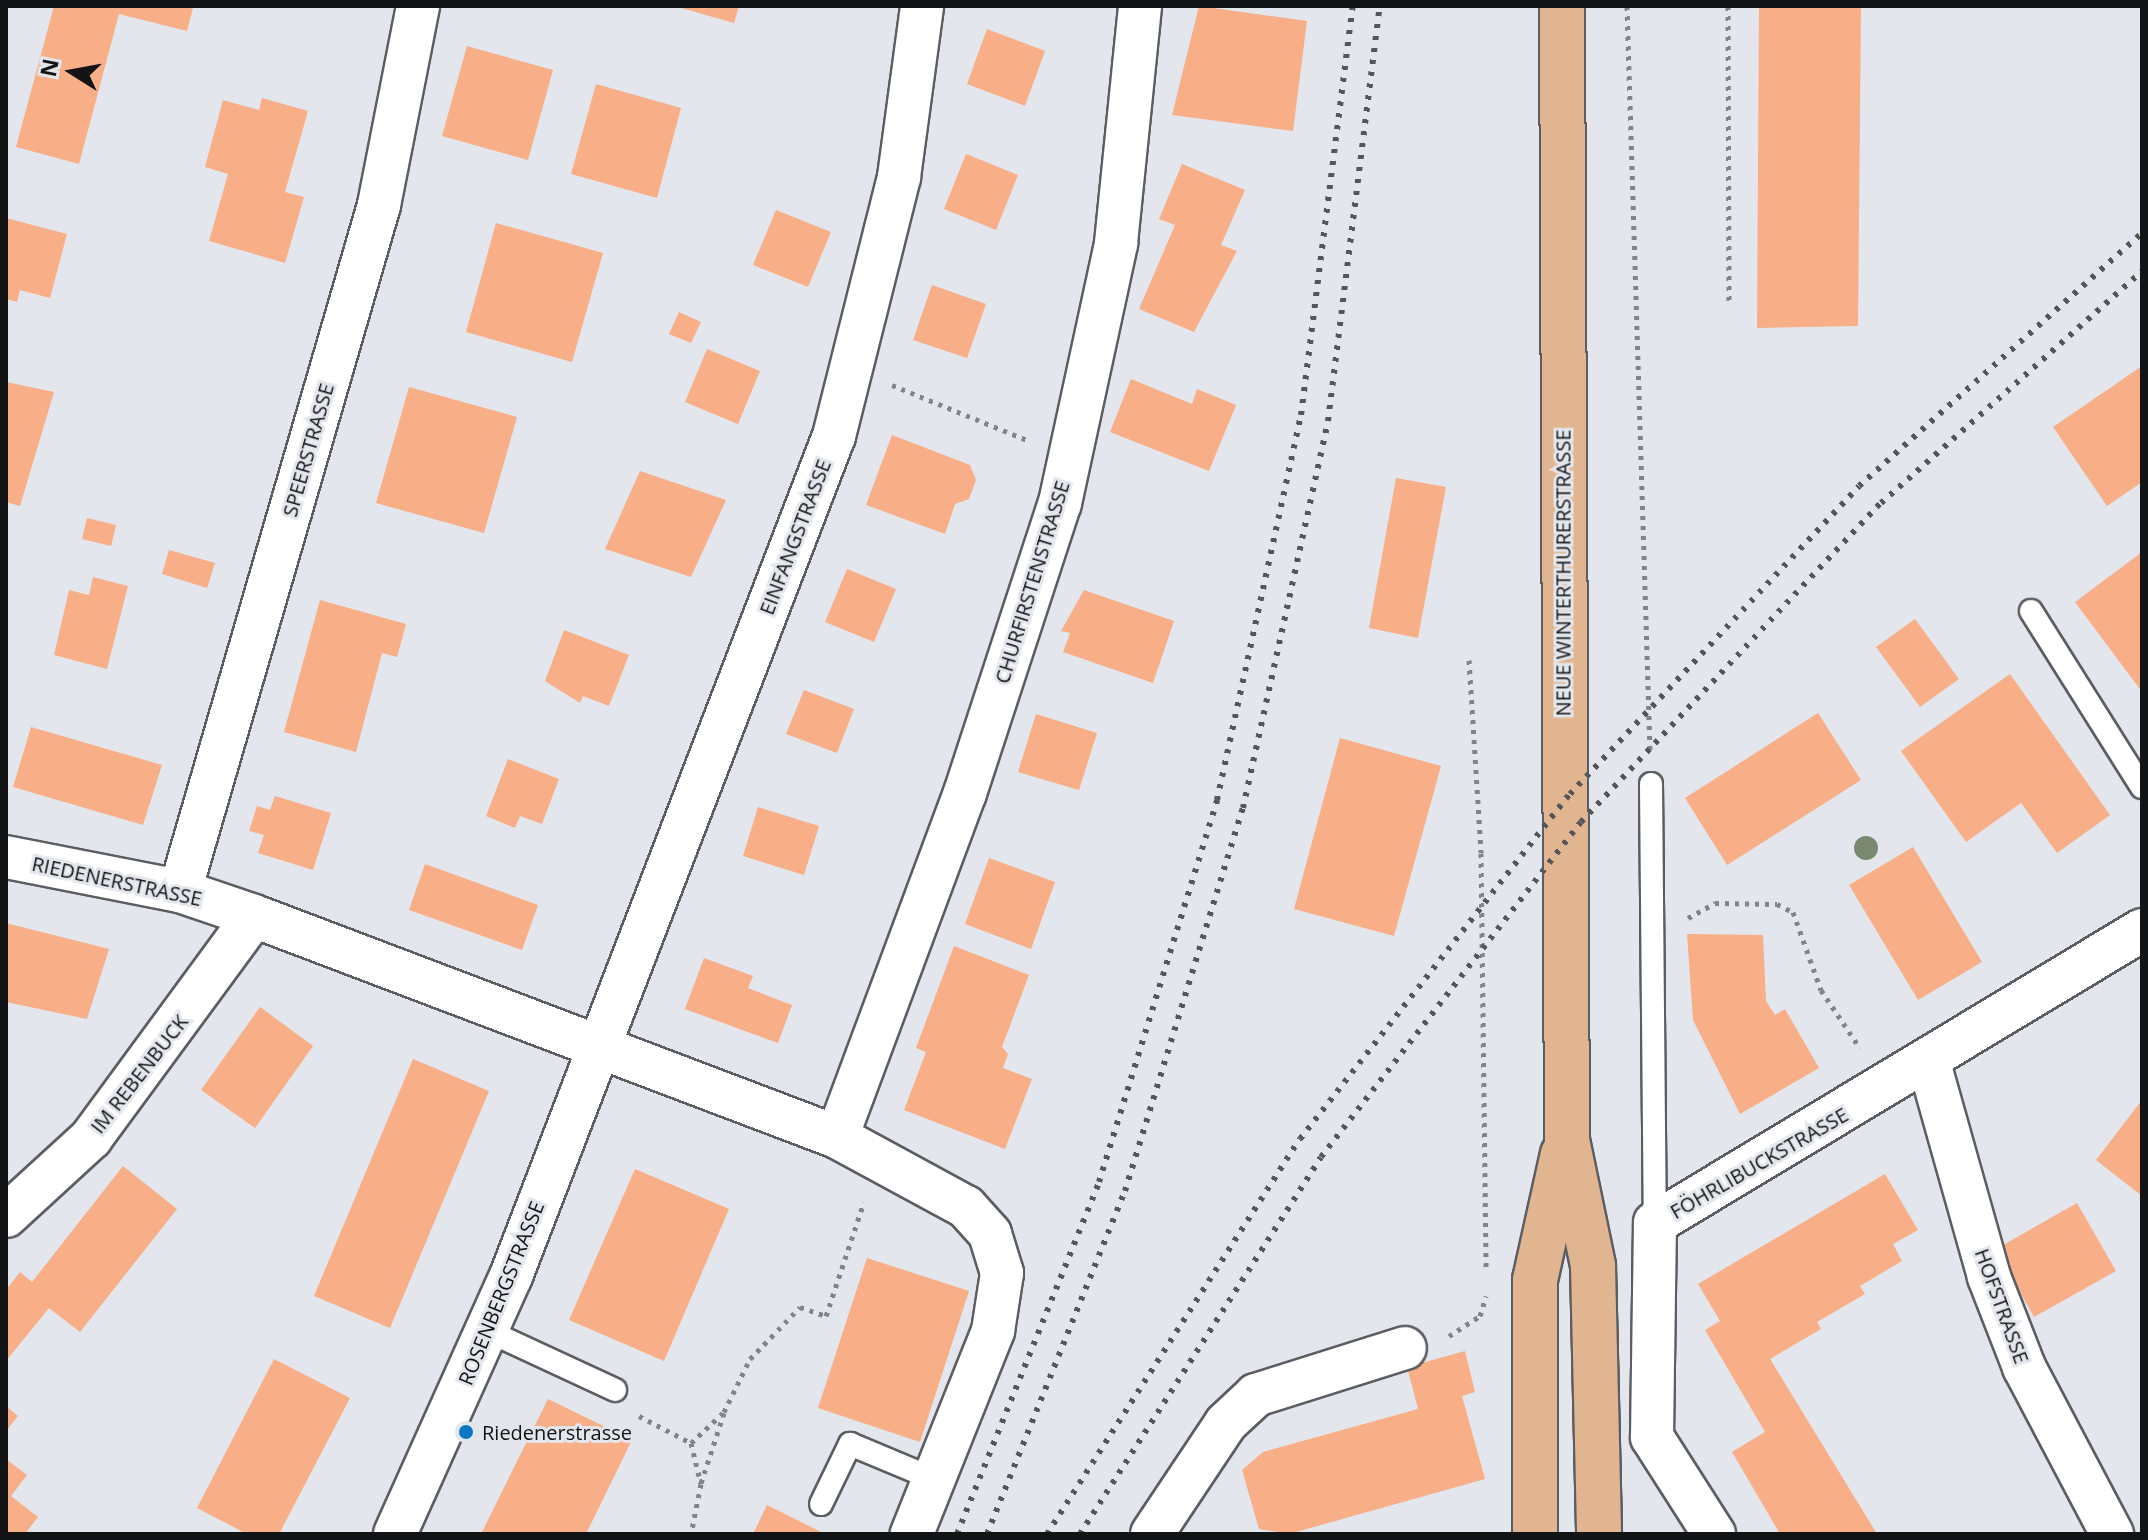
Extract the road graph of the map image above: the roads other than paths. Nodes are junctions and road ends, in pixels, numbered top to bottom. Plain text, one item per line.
1 (418, 6) edge
2 (922, 6) edge
3 (1140, 6) edge
4 (1562, 6) edge
5 (2031, 611) dead end
6 (1651, 784) road end
7 (2142, 787) edge
8 (6, 857) edge
9 (180, 891) junction
10 (254, 916) junction
11 (2142, 930) edge
12 (597, 1048) junction
13 (1929, 1063) junction
14 (837, 1137) junction
15 (1567, 1140) junction
16 (6, 1216) edge
17 (1655, 1223) junction
18 (488, 1331) junction
19 (1405, 1348) road end
20 (615, 1390) dead end
21 (936, 1480) junction
22 (821, 1504) dead end
23 (395, 1534) edge
24 (912, 1534) edge
25 (1152, 1534) edge
26 (1535, 1534) edge
27 (1599, 1534) edge
28 (1714, 1534) edge
29 (2112, 1534) edge

1 - 9 street, SPEERSTRASSE
2 - 12 street, EINFANGSTRASSE
3 - 14 street, CHURFIRSTENSTRASSE
4 - 15 main road, NEUE WINTERTHURERSTRASSE
5 - 7 lane
6 - 17 lane
8 - 9 street, RIEDENERSTRASSE
9 - 10 street, RIEDENERSTRASSE
10 - 12 street, RIEDENERSTRASSE
10 - 16 street, IM REBENBUCK
11 - 13 street, FÖHRLIBUCKSTRASSE
12 - 14 street, RIEDENERSTRASSE
12 - 18 street, ROSENBERGSTRASSE
13 - 17 street, FÖHRLIBUCKSTRASSE
13 - 29 street, HOFSTRASSE
14 - 21 street, RIEDENERSTRASSE
15 - 26 main road, NEUE WINTERTHURERSTRASSE
15 - 27 main road, NEUE WINTERTHURERSTRASSE
17 - 28 street, FÖHRLIBUCKSTRASSE
18 - 20 lane
18 - 23 street, ROSENBERGSTRASSE
19 - 25 street
21 - 22 lane
21 - 24 street, RIEDENERSTRASSE

